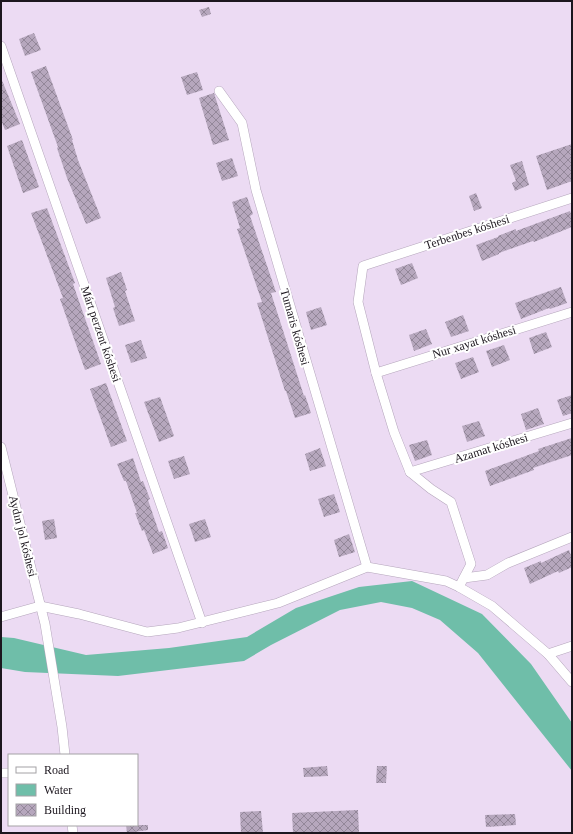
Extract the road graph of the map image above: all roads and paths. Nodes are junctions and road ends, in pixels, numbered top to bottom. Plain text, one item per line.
1 (1, 46) edge
2 (219, 91) dead end
3 (572, 198) edge
4 (572, 312) edge
5 (376, 373) junction
6 (572, 423) edge
7 (1, 447) edge
8 (410, 472) junction
9 (572, 537) edge
10 (367, 567) junction
11 (464, 578) junction
12 (459, 587) junction
13 (40, 606) junction
14 (1, 617) edge
15 (202, 622) junction
16 (572, 646) edge
17 (548, 654) junction
18 (572, 682) edge
19 (65, 754) edge

1 - 15 street, Márt perzent kóshesi
2 - 10 street, Tumaris kóshesi
3 - 5 street, Terbenbes kóshesi
4 - 5 street, Nur xayat kóshesi
5 - 8 street
6 - 8 street, Azamat kóshesi
7 - 13 street, Aydın jol kóshesi
8 - 11 street
9 - 11 street
10 - 12 street
10 - 15 street
11 - 12 street
12 - 17 street
13 - 14 street
13 - 15 street
13 - 19 street, Aydın jol kóshesi
16 - 17 street
17 - 18 street

